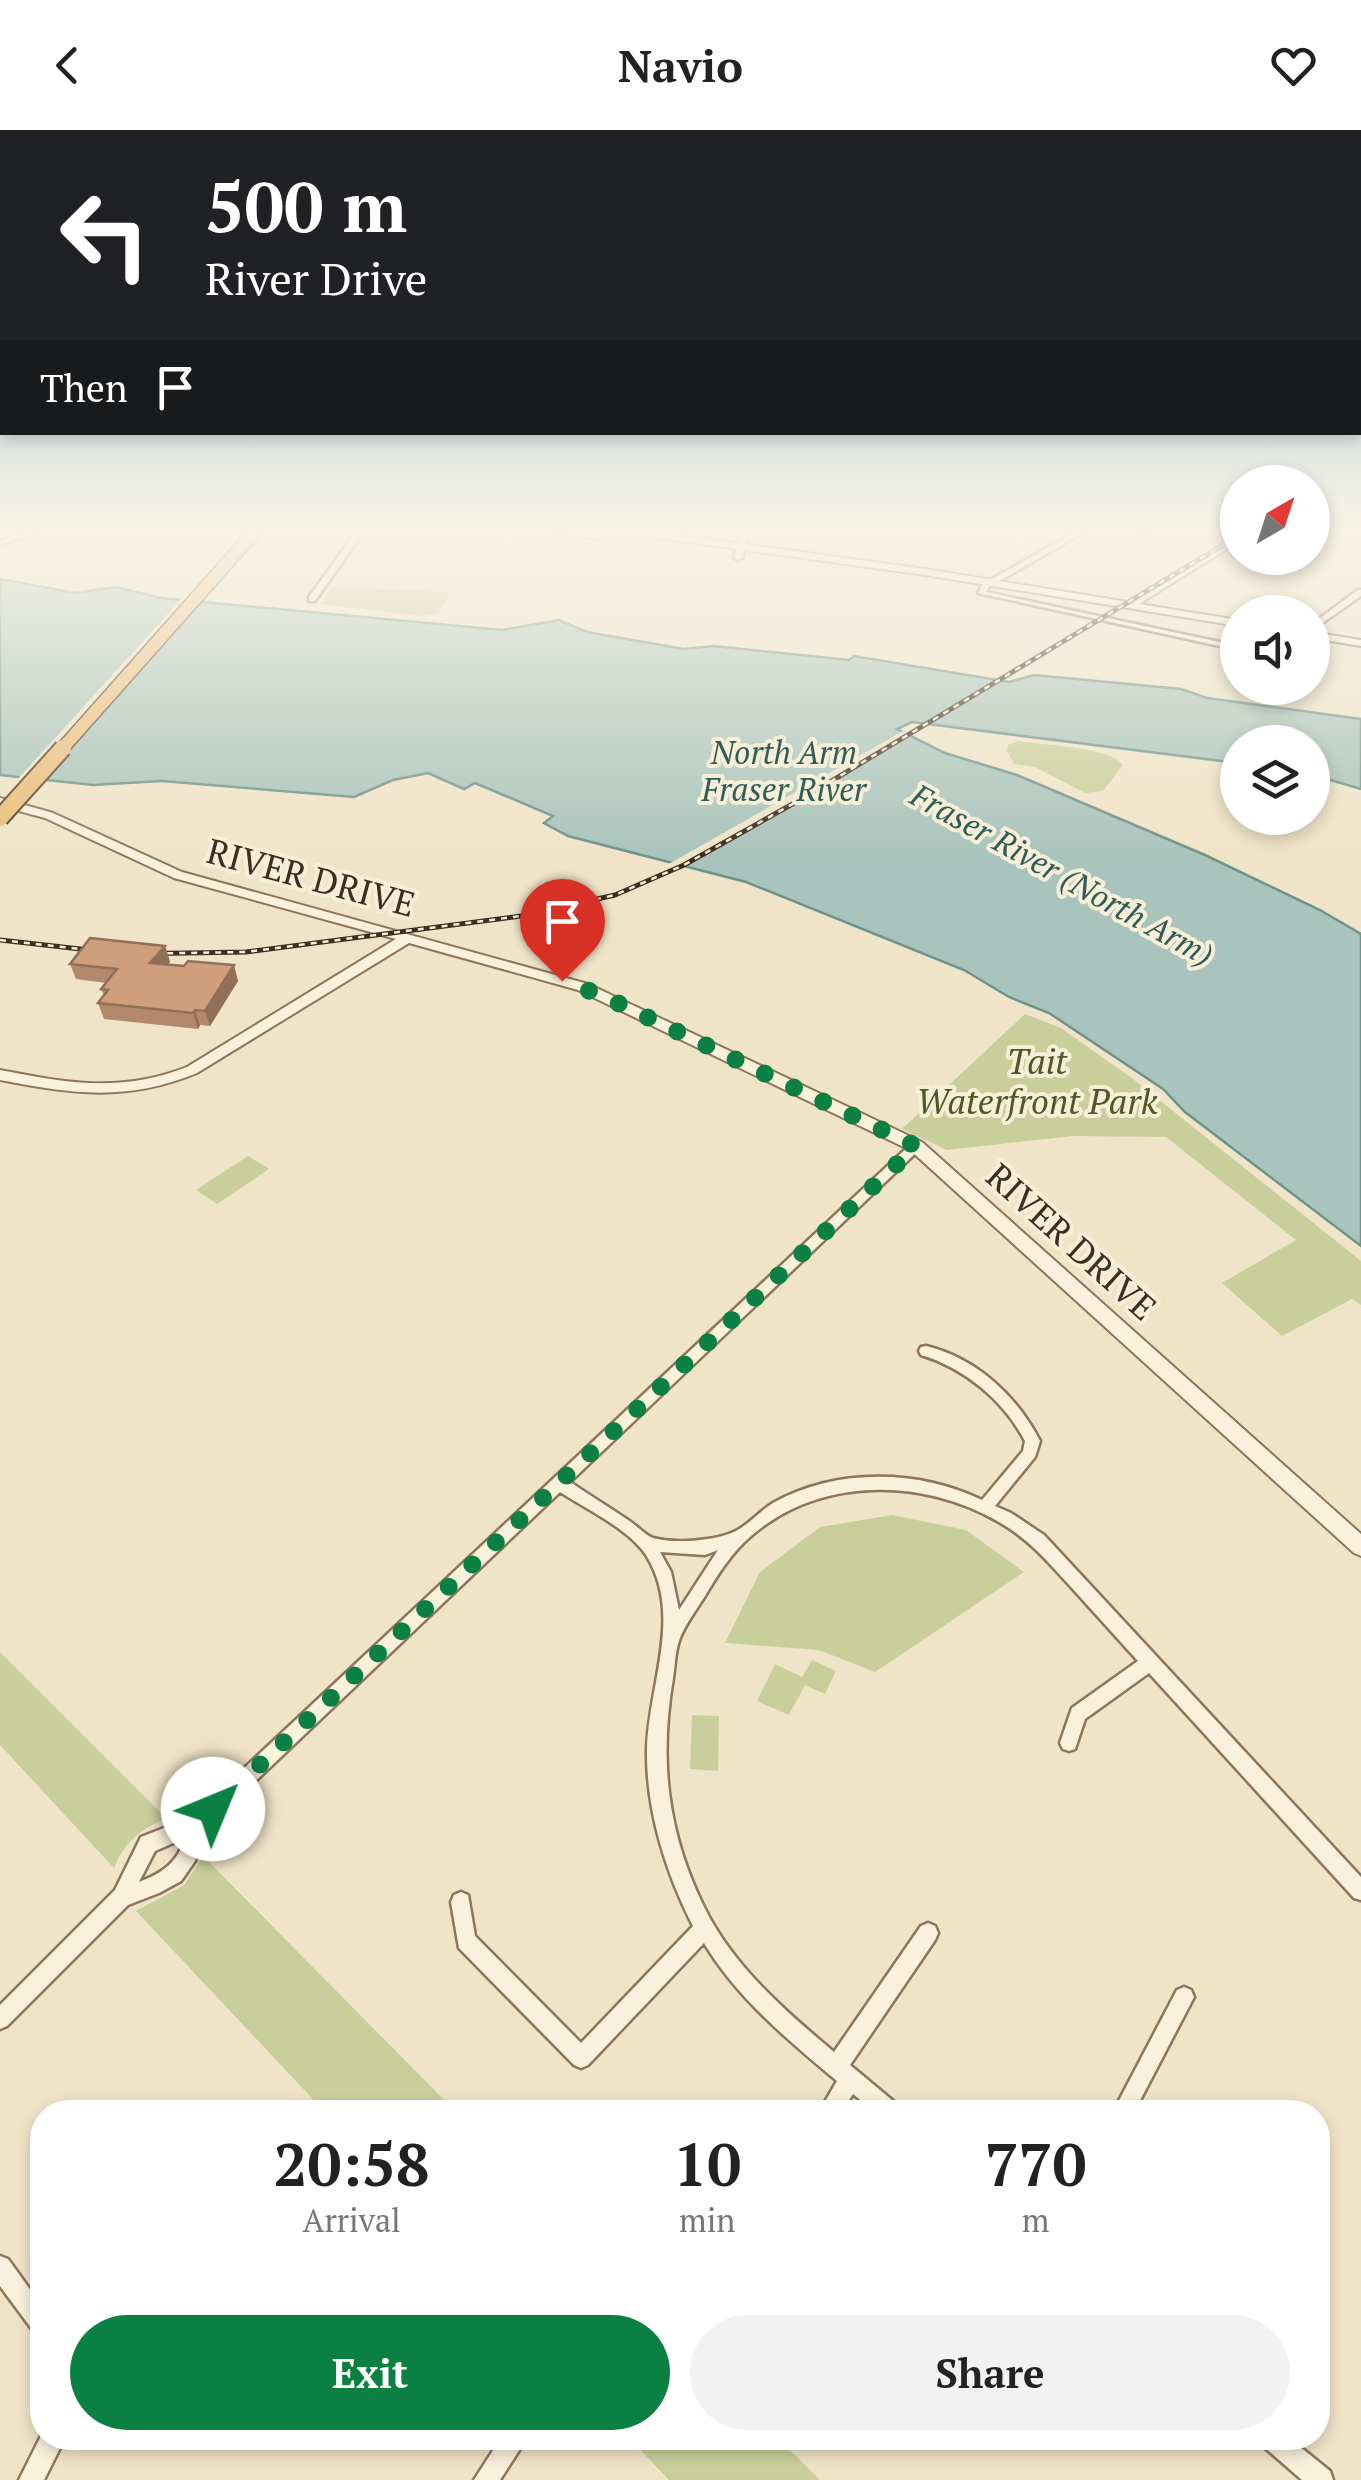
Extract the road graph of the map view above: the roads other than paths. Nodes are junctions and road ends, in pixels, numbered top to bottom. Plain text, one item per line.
1 (155, 637) edge
2 (160, 637) edge
3 (1184, 637) edge
4 (1333, 637) edge
5 (1361, 643) edge
6 (1220, 644) edge
7 (0, 804) edge
8 (0, 818) edge
9 (408, 938) junction
10 (0, 1075) edge
11 (916, 1146) junction
12 (926, 1350) dead end
13 (558, 1482) junction
14 (986, 1506) junction
15 (748, 1529) junction
16 (648, 1544) junction
17 (1361, 1547) edge
18 (674, 1632) junction
19 (1149, 1663) junction
20 (1069, 1744) dead end
21 (198, 1823) junction
22 (1361, 1891) edge
23 (122, 1898) junction
24 (461, 1902) dead end
25 (704, 1929) junction
26 (928, 1934) dead end
27 (1184, 1997) dead end
28 (0, 2019) edge
29 (844, 2072) junction
30 (834, 2100) edge
31 (877, 2100) edge
32 (1129, 2100) edge
33 (0, 2267) edge
34 (30, 2308) edge
35 (47, 2450) edge
36 (507, 2450) edge
37 (1286, 2450) edge
38 (31, 2480) edge
39 (486, 2480) edge
40 (1322, 2480) edge

1 - 7 highway, bridge
2 - 8 highway, bridge
3 - 6 street
4 - 5 street
7 - 9 street, RIVER DRIVE
9 - 10 street
9 - 11 street, RIVER DRIVE
11 - 13 street
11 - 17 street, RIVER DRIVE
12 - 14 street
13 - 16 street
13 - 21 street
14 - 15 street
14 - 19 street
15 - 16 street
15 - 18 street
16 - 18 street
18 - 25 street
19 - 20 street
19 - 22 street
21 - 23 street
21 - 23 street
23 - 28 street
24 - 25 street
25 - 29 street
26 - 29 street
27 - 32 street
29 - 30 street
29 - 31 street
33 - 34 street
35 - 38 street
36 - 39 street
37 - 40 street

